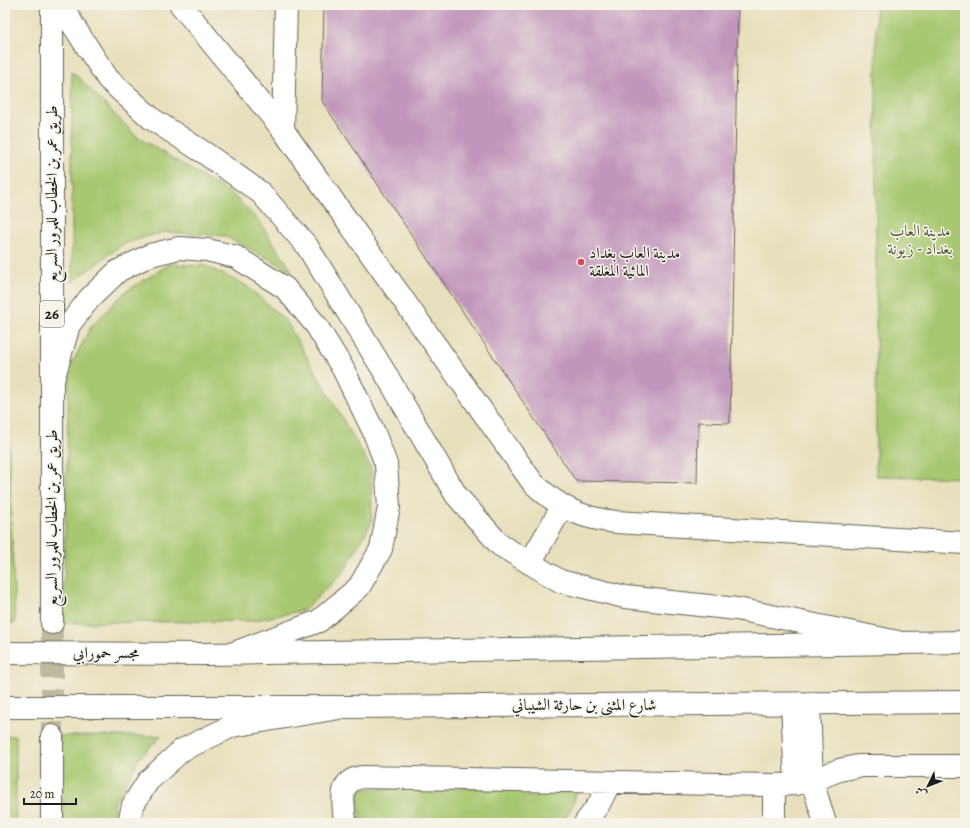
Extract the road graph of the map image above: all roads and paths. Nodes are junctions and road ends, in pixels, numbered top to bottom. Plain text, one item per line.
1 (52, 5) edge
2 (62, 5) edge
3 (181, 5) edge
4 (286, 5) edge
5 (283, 130) junction
6 (52, 384) junction
7 (562, 506) junction
8 (965, 543) edge
9 (530, 563) junction
10 (52, 623) tunnel mouth
11 (898, 642) junction
12 (965, 642) edge
13 (5, 653) edge
14 (234, 653) junction
15 (965, 702) edge
16 (801, 704) junction
17 (5, 707) edge
18 (345, 707) junction
19 (52, 736) tunnel mouth
20 (965, 766) edge
21 (610, 782) junction
22 (804, 783) junction
23 (774, 785) junction
24 (52, 823) edge
25 (129, 823) edge
26 (345, 823) edge
27 (585, 823) edge
28 (774, 823) edge
29 (825, 823) edge

1 - 6 main road, طريق عمر بن الخطاب للمرور السريع / 26
2 - 9 main road
3 - 5 main road
4 - 5 main road
5 - 7 main road
6 - 10 main road, طريق عمر بن الخطاب للمرور السريع / 26
6 - 14 main road
7 - 8 main road
7 - 9 main road
9 - 11 main road
11 - 12 main road
11 - 14 main road
13 - 14 main road, مجسر حمورابي, bridge
15 - 16 main road, شارع المثنى بن حارثة الشيباني
16 - 18 main road, شارع المثنى بن حارثة الشيباني
16 - 22 main road
17 - 18 main road, شارع المثنى بن حارثة الشيباني, bridge
18 - 25 main road
19 - 24 main road
20 - 22 main road
21 - 23 main road
21 - 26 main road
21 - 27 main road
22 - 23 main road
22 - 29 main road
23 - 28 main road

